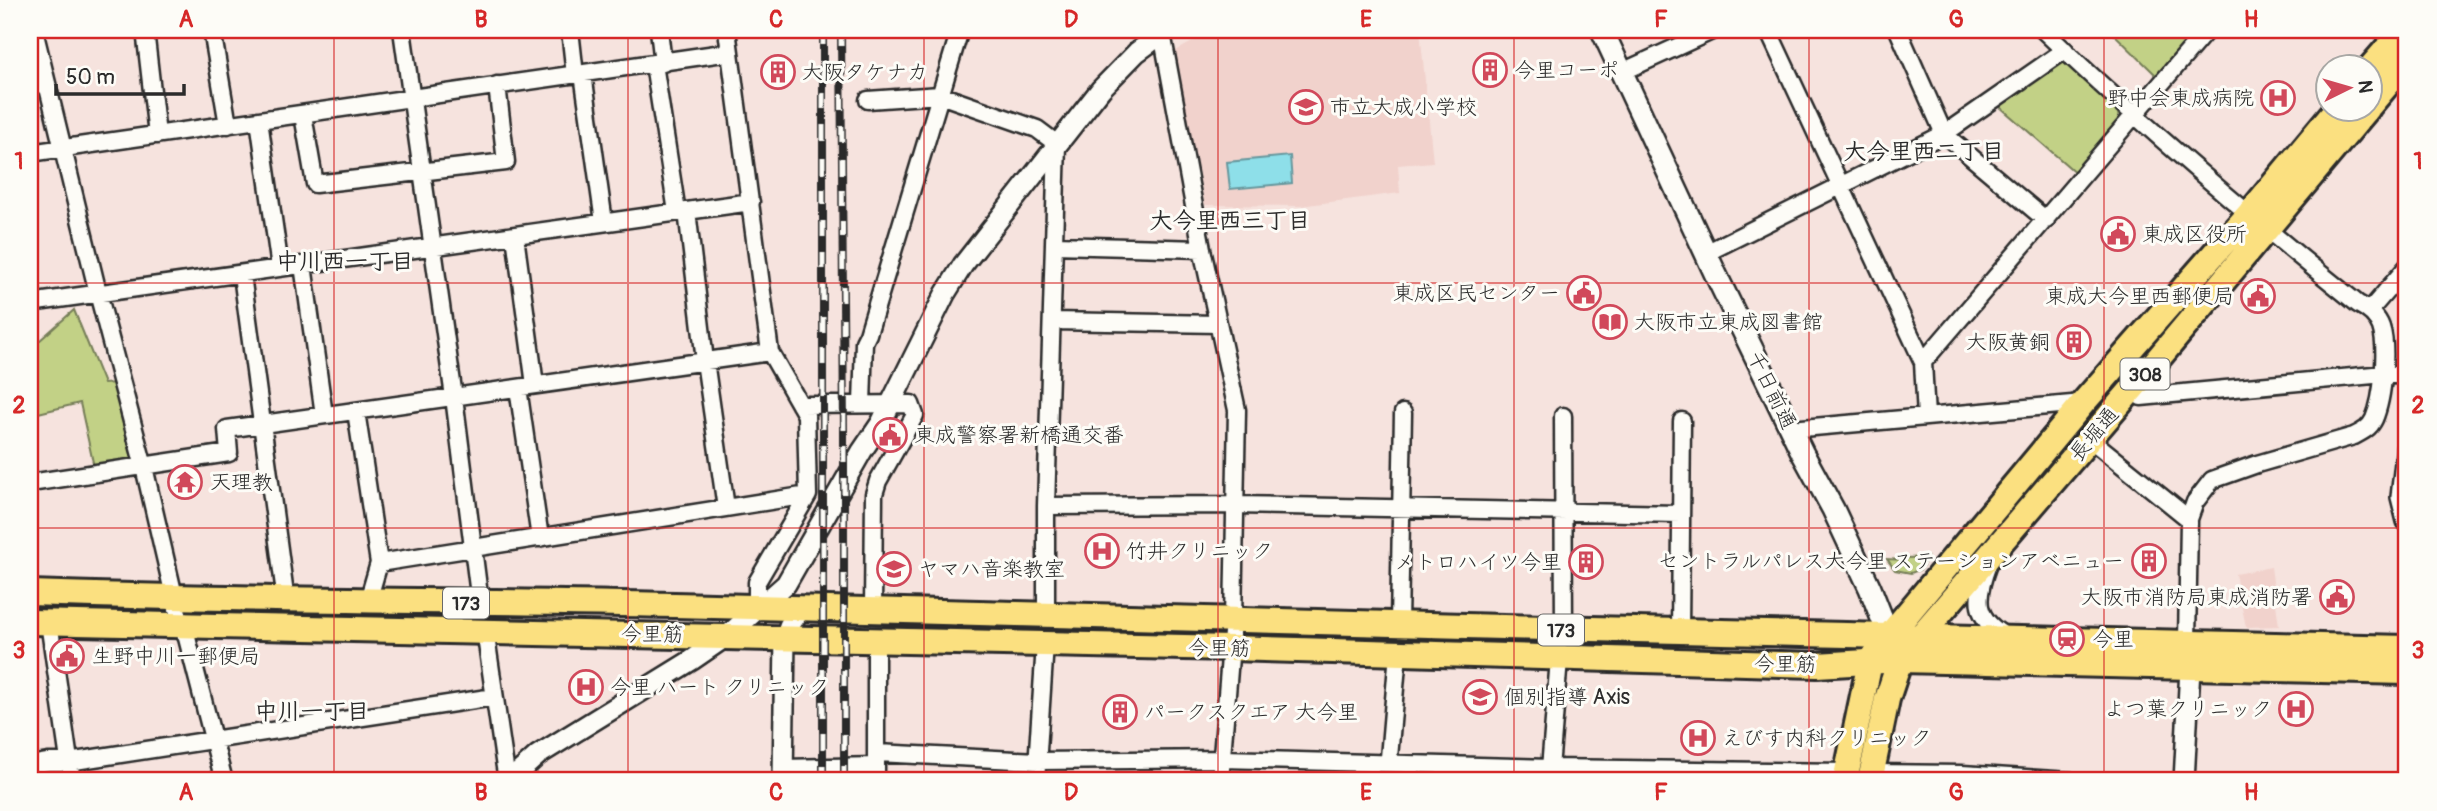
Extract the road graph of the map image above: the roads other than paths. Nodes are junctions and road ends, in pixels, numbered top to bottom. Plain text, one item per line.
1 (34, 30) edge
2 (145, 30) edge
3 (212, 30) edge
4 (402, 30) edge
5 (570, 30) edge
6 (659, 30) edge
7 (727, 30) edge
8 (960, 30) edge
9 (1602, 30) edge
10 (1714, 30) edge
11 (1768, 30) edge
12 (1898, 30) edge
13 (2043, 30) edge
14 (2207, 30) edge
15 (1165, 31) edge
16 (2401, 47) edge
17 (2065, 50) junction
18 (730, 52) junction
19 (2384, 59) edge
20 (659, 64) junction
21 (1622, 72) junction
22 (579, 75) junction
23 (2384, 79) edge
24 (47, 83) junction
25 (30, 86) edge
26 (497, 86) junction
27 (940, 94) junction
28 (412, 97) junction
29 (868, 100) dead end
30 (303, 115) junction
31 (2135, 115) junction
32 (259, 120) junction
33 (2327, 122) edge
34 (2355, 122) edge
35 (228, 125) junction
36 (1944, 134) junction
37 (157, 135) junction
38 (1057, 144) junction
39 (64, 148) junction
40 (30, 153) edge
41 (422, 171) junction
42 (1840, 187) junction
43 (751, 202) junction
44 (682, 212) junction
45 (2046, 220) junction
46 (604, 222) junction
47 (2258, 222) junction
48 (514, 236) junction
49 (1055, 245) junction
50 (432, 247) junction
51 (1202, 248) junction
52 (1706, 253) junction
53 (303, 265) junction
54 (2407, 267) edge
55 (280, 268) junction
56 (242, 275) junction
57 (98, 293) junction
58 (30, 303) edge
59 (2370, 310) junction
60 (1052, 321) junction
61 (1218, 324) junction
62 (770, 352) junction
63 (705, 361) junction
64 (1923, 362) junction
65 (2384, 374) junction
66 (2407, 376) edge
67 (535, 385) junction
68 (518, 388) junction
69 (2132, 389) junction
70 (454, 397) junction
71 (2083, 403) junction
72 (862, 404) junction
73 (890, 404) junction
74 (800, 405) junction
75 (356, 411) junction
76 (1403, 413) dead end
77 (324, 415) junction
78 (1563, 416) dead end
79 (1926, 417) junction
80 (1682, 421) dead end
81 (263, 424) junction
82 (1791, 429) junction
83 (2090, 439) junction
84 (2407, 445) edge
85 (144, 467) junction
86 (30, 484) edge
87 (808, 495) junction
88 (2404, 498) edge
89 (1237, 505) junction
90 (1046, 506) junction
91 (726, 508) junction
92 (1403, 508) junction
93 (1562, 511) junction
94 (1680, 514) junction
95 (2189, 519) junction
96 (2407, 521) edge
97 (540, 538) junction
98 (475, 549) junction
99 (1991, 555) junction
100 (379, 563) junction
101 (30, 593) edge
102 (174, 598) junction
103 (286, 601) junction
104 (368, 601) junction
105 (480, 603) junction
106 (757, 608) junction
107 (801, 609) junction
108 (873, 611) junction
109 (1046, 616) junction
110 (1233, 620) junction
111 (39, 622) edge
112 (1399, 624) junction
113 (485, 630) junction
114 (1564, 630) junction
115 (184, 632) junction
116 (1680, 632) junction
117 (727, 636) junction
118 (785, 637) junction
119 (1888, 637) junction
120 (1919, 638) junction
121 (876, 640) junction
122 (2012, 640) junction
123 (2187, 643) junction
124 (1045, 644) junction
125 (1231, 648) junction
126 (2407, 648) edge
127 (1398, 653) junction
128 (1559, 659) junction
129 (1900, 660) junction
130 (1870, 662) junction
131 (2190, 668) junction
132 (2407, 673) edge
133 (494, 697) junction
134 (212, 740) junction
135 (1223, 759) junction
136 (68, 761) junction
137 (1038, 761) junction
138 (1389, 763) junction
139 (30, 765) edge
140 (876, 767) edge
141 (783, 774) edge
142 (1550, 774) edge
143 (1717, 775) edge
144 (1846, 777) edge
145 (1871, 777) edge
146 (1961, 778) edge
147 (2037, 780) edge
148 (72, 781) edge
149 (224, 781) edge
150 (508, 781) edge
151 (1036, 781) edge
152 (1220, 781) edge
153 (1387, 781) edge
154 (2071, 781) edge
155 (2184, 781) edge

1 - 24 street
2 - 37 street
3 - 35 street
4 - 28 street
5 - 22 street
6 - 20 street
7 - 18 street
8 - 27 street
9 - 21 main road, 千日前通
10 - 21 street
11 - 42 street
12 - 36 street
13 - 17 street
14 - 31 street
15 - 38 street
15 - 51 street
16 - 19 main road, 長堀通 / 308
16 - 23 main road, 長堀通 / 308
17 - 31 street
17 - 36 street
18 - 20 street
18 - 43 street
20 - 22 street
20 - 44 street
21 - 52 main road, 千日前通
22 - 26 street
22 - 46 street
24 - 25 street
24 - 39 street
26 - 28 street
26 - 41 street
27 - 29 street
27 - 38 street
27 - 72 street
28 - 30 street
28 - 41 street
30 - 32 street
30 - 41 street
31 - 45 street
31 - 47 street
32 - 35 street
32 - 55 street
33 - 47 main road, 長堀通 / 308
34 - 47 main road, 長堀通 / 308
35 - 37 street
36 - 42 street
36 - 45 street
37 - 39 street
38 - 49 street
38 - 73 street
39 - 40 street
39 - 57 street
41 - 50 street
42 - 52 street
42 - 64 street
43 - 44 street
43 - 62 street
44 - 46 street
44 - 63 street
45 - 64 street
46 - 48 street
47 - 59 street
47 - 69 main road, 長堀通 / 308
47 - 71 main road, 長堀通 / 308
48 - 50 street
48 - 67 street
49 - 51 street
49 - 60 street
50 - 53 street
50 - 70 street
51 - 61 street
52 - 82 main road, 千日前通
53 - 55 street
53 - 77 street
54 - 59 street
55 - 56 street
56 - 57 street
56 - 81 street
57 - 58 street
57 - 85 street
59 - 65 street
60 - 61 street
60 - 90 street
61 - 89 street
62 - 63 street
62 - 74 street
63 - 67 street
63 - 91 street
64 - 79 street
65 - 66 street
65 - 69 street
65 - 95 street
67 - 68 street
68 - 70 street
68 - 97 street
69 - 83 main road, 長堀通 / 308
70 - 75 street
70 - 98 street
71 - 79 street
71 - 119 main road, 長堀通 / 308
72 - 73 street
72 - 74 street
73 - 106 street
73 - 108 street
74 - 87 street
75 - 77 street
75 - 100 street
76 - 92 street
77 - 81 street
78 - 93 street
79 - 82 street
80 - 94 street
81 - 85 street
81 - 103 street
82 - 119 main road, 千日前通
83 - 95 street
83 - 99 main road, 長堀通 / 308
84 - 88 street
85 - 86 street
85 - 102 street
87 - 91 street
87 - 106 street
88 - 96 street
89 - 90 street
89 - 92 street
89 - 110 street
90 - 109 street
91 - 97 street
92 - 93 street
92 - 112 street
93 - 94 street
93 - 114 street
94 - 116 street
95 - 123 street
97 - 98 street
98 - 100 street
98 - 105 street
99 - 120 main road, 長堀通 / 308
99 - 122 street
100 - 104 street
101 - 102 main road, 今里筋 / 173
102 - 103 main road, 今里筋 / 173
102 - 115 street
103 - 104 main road, 今里筋 / 173
104 - 105 main road, 今里筋 / 173
105 - 106 main road, 今里筋 / 173
106 - 107 main road, 今里筋 / 173
106 - 117 street
107 - 108 main road, 今里筋 / 173
107 - 118 street
108 - 109 main road, 今里筋 / 173
109 - 110 main road, 今里筋 / 173
110 - 112 main road, 今里筋 / 173
110 - 125 street
111 - 115 main road, 今里筋 / 173
111 - 136 street
112 - 114 main road, 今里筋 / 173
113 - 115 main road, 今里筋 / 173
113 - 117 main road, 今里筋 / 173
113 - 133 street
114 - 116 main road, 今里筋 / 173
115 - 134 street
116 - 119 main road, 今里筋 / 173
117 - 118 main road, 今里筋 / 173
117 - 150 street
118 - 121 main road, 今里筋 / 173
118 - 141 street
119 - 120 main road, 今里筋
119 - 129 main road, 千日前通
119 - 130 main road, 308
120 - 122 main road, 今里筋
120 - 129 main road, 長堀通 / 308
121 - 124 main road, 今里筋 / 173
121 - 140 street
122 - 123 main road, 今里筋
123 - 126 main road, 今里筋
124 - 125 main road, 今里筋 / 173
124 - 137 street
125 - 127 main road, 今里筋 / 173
125 - 135 street
127 - 128 main road, 今里筋 / 173
127 - 138 street
128 - 130 main road, 今里筋 / 173
128 - 142 street
129 - 130 main road, 今里筋 / 173
129 - 131 main road, 今里筋
129 - 145 main road, 308
130 - 144 main road, 308
131 - 132 main road, 今里筋
131 - 155 street
133 - 134 street
133 - 150 street
134 - 136 street
134 - 149 street
135 - 137 street
135 - 138 street
135 - 152 street
136 - 139 street
136 - 148 street
137 - 140 street
137 - 151 street
138 - 142 street
138 - 153 street
140 - 141 street
142 - 143 street
143 - 144 street
145 - 146 street
146 - 147 street
147 - 154 street

